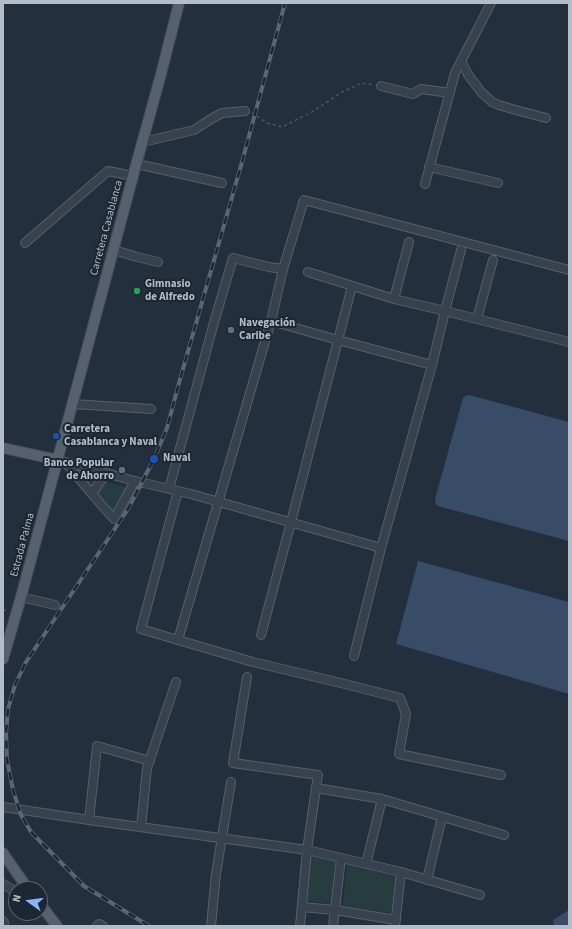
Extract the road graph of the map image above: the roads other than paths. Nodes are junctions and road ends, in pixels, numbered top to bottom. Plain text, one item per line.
1 (179, 3) edge
2 (491, 3) edge
3 (461, 61) junction
4 (381, 86) road end
5 (450, 93) junction
6 (245, 111) road end
7 (546, 118) dead end
8 (143, 142) junction
9 (136, 164) junction
10 (429, 167) junction
11 (133, 176) junction
12 (222, 183) dead end
13 (498, 183) dead end
14 (424, 184) dead end
15 (409, 242) dead end
16 (25, 243) dead end
17 (114, 250) junction
18 (461, 250) dead end
19 (493, 260) dead end
20 (158, 262) dead end
21 (283, 269) junction
22 (569, 270) edge
23 (308, 272) dead end
24 (352, 286) junction
25 (394, 298) junction
26 (445, 311) junction
27 (477, 319) junction
28 (271, 321) junction
29 (338, 340) junction
30 (569, 342) edge
31 (432, 365) junction
32 (73, 404) junction
33 (151, 408) dead end
34 (3, 448) edge
35 (61, 461) junction
36 (106, 473) junction
37 (135, 481) junction
38 (169, 489) junction
39 (178, 491) junction
40 (92, 494) junction
41 (218, 502) junction
42 (291, 522) junction
43 (381, 548) junction
44 (22, 597) junction
45 (55, 605) dead end
46 (261, 635) dead end
47 (178, 640) junction
48 (354, 656) dead end
49 (3, 659) edge
50 (247, 677) dead end
51 (176, 682) dead end
52 (150, 761) junction
53 (501, 775) dead end
54 (231, 782) dead end
55 (316, 788) junction
56 (382, 799) junction
57 (3, 807) edge
58 (442, 817) junction
59 (89, 820) junction
60 (141, 827) junction
61 (504, 835) dead end
62 (222, 838) junction
63 (307, 850) junction
64 (3, 853) edge
65 (341, 858) junction
66 (366, 864) junction
67 (401, 872) junction
68 (427, 880) junction
69 (22, 881) edge
70 (480, 895) dead end
71 (302, 907) junction
72 (335, 910) junction
73 (48, 914) edge
74 (396, 923) edge
75 (57, 926) edge
76 (97, 926) edge
77 (103, 926) edge
78 (211, 926) edge
79 (300, 926) edge
80 (333, 926) edge

1 - 8 main road, Carretera Casablanca
2 - 3 street
3 - 5 street
3 - 7 street
4 - 5 street
5 - 10 street
6 - 8 street
8 - 9 main road, Carretera Casablanca
9 - 11 main road, Carretera Casablanca
9 - 12 street
10 - 13 street
10 - 14 street
11 - 16 street
11 - 17 main road, Carretera Casablanca
15 - 25 street
17 - 20 street
17 - 32 main road, Carretera Casablanca
18 - 26 street
19 - 27 street
21 - 22 street
21 - 28 street
21 - 38 street
23 - 24 street
24 - 25 street
24 - 29 street
25 - 26 street
26 - 27 street
26 - 31 street
27 - 30 street
28 - 29 street
28 - 41 street
29 - 31 street
29 - 42 street
31 - 43 street
32 - 33 street
32 - 35 main road, Carretera Casablanca
34 - 35 main road
35 - 36 street
35 - 40 street
35 - 44 main road, Estrada Palma
36 - 37 street
36 - 40 street
37 - 38 street
37 - 40 street
38 - 39 street
39 - 41 street
39 - 47 street
41 - 42 street
41 - 47 street
42 - 43 street
42 - 46 street
43 - 48 street
44 - 45 street
44 - 49 main road, Estrada Palma
47 - 53 street
50 - 55 street
51 - 52 street
52 - 59 street
52 - 60 street
54 - 62 street
55 - 56 street
55 - 63 street
56 - 58 street
56 - 66 street
57 - 59 street
58 - 61 street
58 - 68 street
59 - 60 street
60 - 62 street
62 - 63 street
62 - 78 street
63 - 65 street
63 - 71 street
64 - 69 main road
65 - 66 street
65 - 72 street
66 - 67 street
67 - 68 street
67 - 74 street
68 - 70 street
71 - 72 street
71 - 79 street
72 - 74 street
72 - 80 street
73 - 75 main road
76 - 77 street

